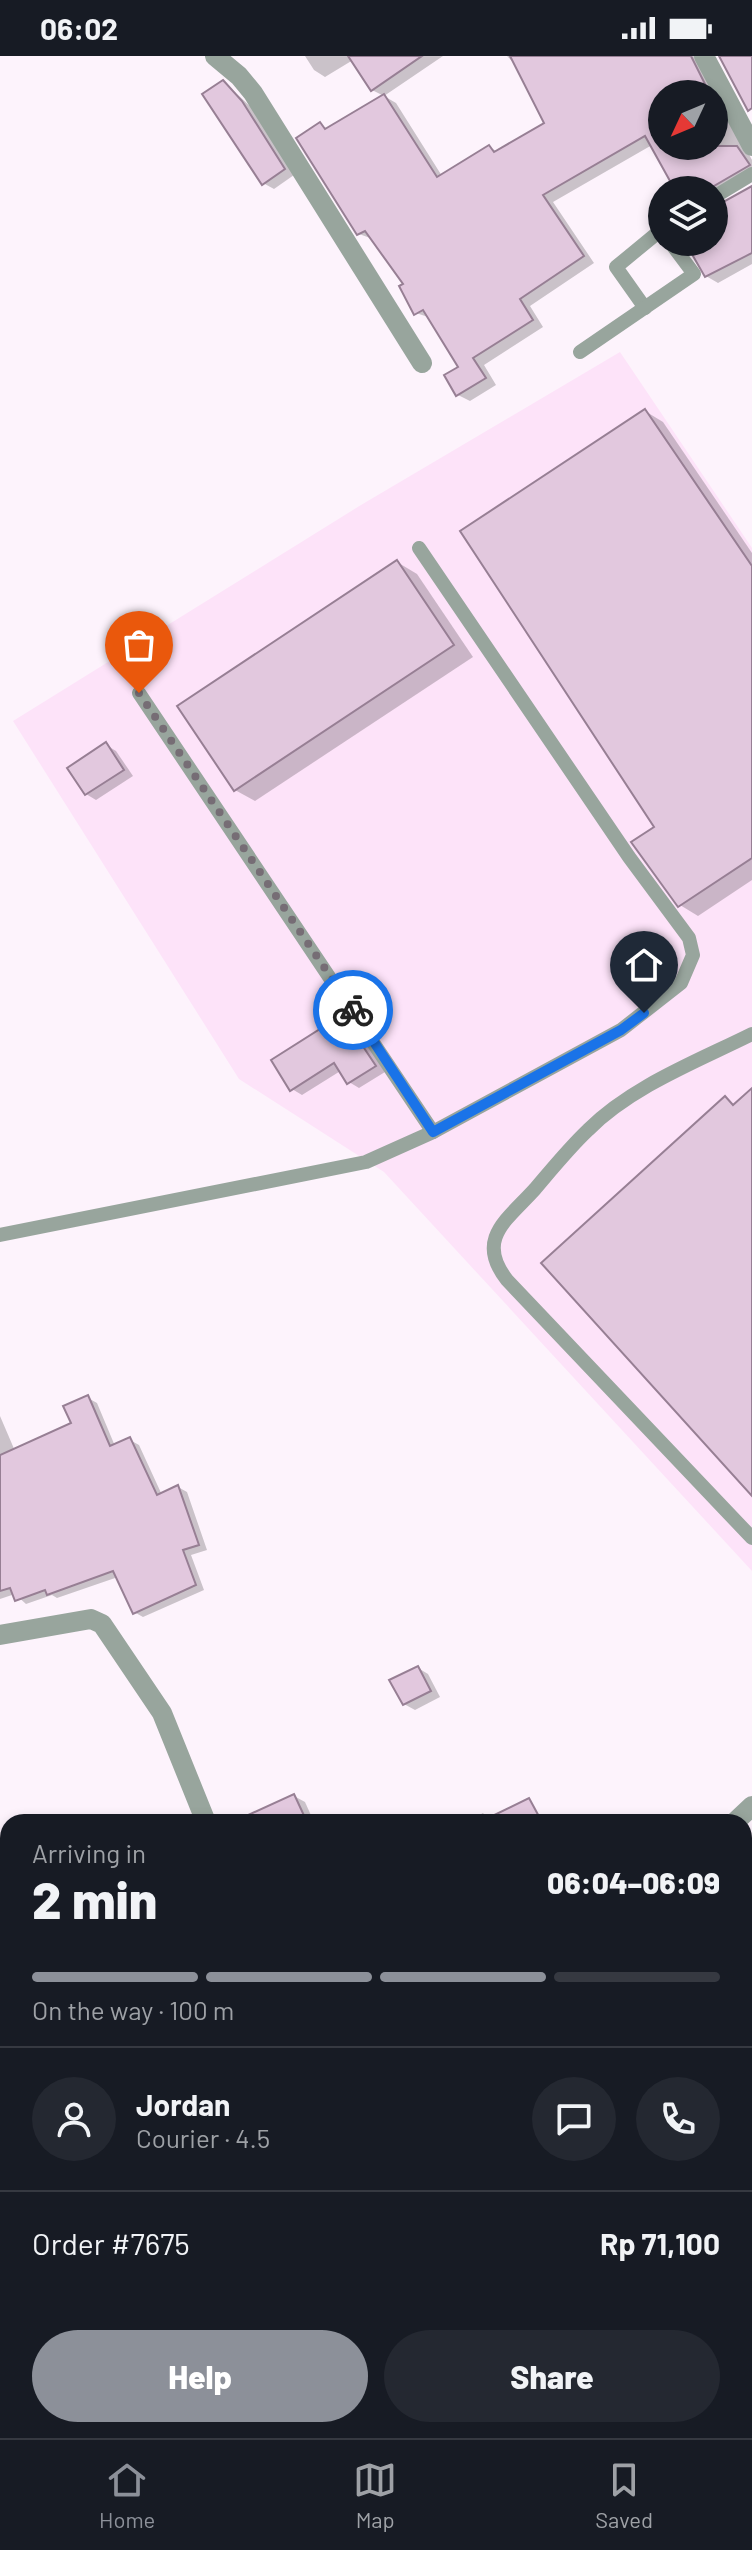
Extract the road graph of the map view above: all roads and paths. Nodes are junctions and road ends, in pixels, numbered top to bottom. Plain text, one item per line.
1 (215, 56) edge
2 (704, 56) edge
3 (752, 146) edge
4 (752, 174) edge
5 (728, 189) edge
6 (648, 241) edge
7 (680, 256) edge
8 (645, 308) junction
9 (580, 352) dead end
10 (422, 363) dead end
11 (419, 548) dead end
12 (139, 693) dead end
13 (752, 1034) edge
14 (433, 1132) junction
15 (0, 1235) edge
16 (752, 1538) edge
17 (0, 1635) edge
18 (203, 1814) edge

1 - 10 street
2 - 3 street
4 - 5 lane
6 - 8 lane
7 - 8 lane
8 - 9 lane
11 - 14 lane
12 - 14 lane
13 - 16 lane
14 - 15 lane
17 - 18 street

